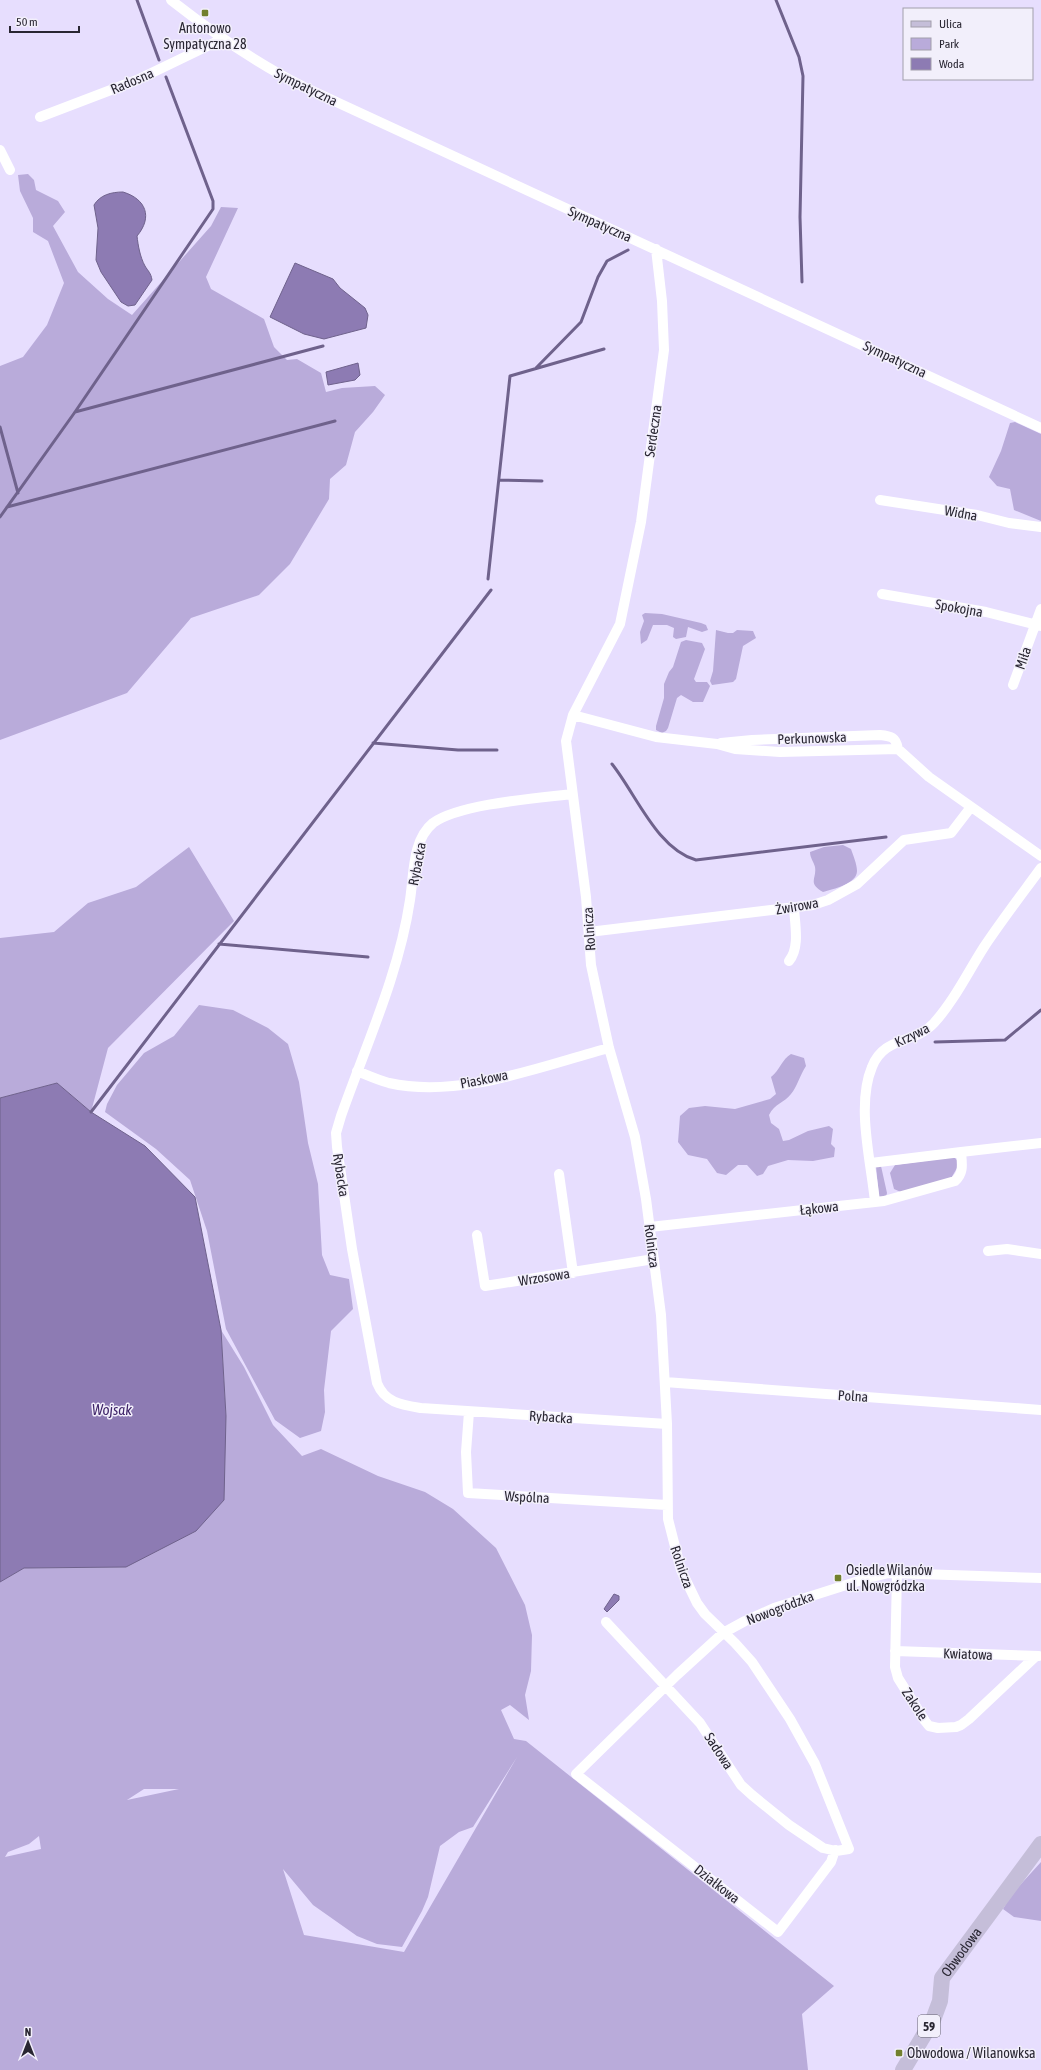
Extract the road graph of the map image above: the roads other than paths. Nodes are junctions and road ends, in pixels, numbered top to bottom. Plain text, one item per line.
1 (171, 0) edge
2 (222, 39) junction
3 (40, 117) dead end
4 (0, 150) edge
5 (10, 170) dead end
6 (656, 249) junction
7 (1041, 428) edge
8 (880, 500) dead end
9 (1041, 527) edge
10 (882, 594) dead end
11 (1041, 609) edge
12 (624, 611) joint
13 (1038, 625) edge
14 (1013, 684) dead end
15 (573, 715) junction
16 (572, 794) junction
17 (971, 807) junction
18 (1041, 856) edge
19 (1041, 868) edge
20 (794, 908) junction
21 (589, 932) junction
22 (789, 961) dead end
23 (610, 1048) junction
24 (357, 1071) junction
25 (1041, 1144) edge
26 (961, 1152) junction
27 (871, 1163) junction
28 (559, 1174) dead end
29 (875, 1202) junction
30 (650, 1227) junction
31 (477, 1235) dead end
32 (988, 1251) dead end
33 (1041, 1254) edge
34 (654, 1259) junction
35 (574, 1272) junction
36 (665, 1382) junction
37 (1041, 1410) edge
38 (469, 1412) junction
39 (667, 1424) junction
40 (667, 1505) junction
41 (897, 1573) junction
42 (1041, 1578) edge
43 (606, 1622) dead end
44 (723, 1633) junction
45 (895, 1651) junction
46 (1039, 1656) edge
47 (666, 1687) junction
48 (576, 1774) joint
49 (1041, 1844) edge
50 (849, 1848) joint
51 (835, 1850) junction
52 (903, 2070) edge

1 - 2 street, Sympatyczna
2 - 3 street, Radosna
2 - 6 street, Sympatyczna
4 - 5 street
6 - 7 street, Sympatyczna
6 - 12 street, Serdeczna
8 - 9 street, Widna
10 - 13 street, Spokojna
11 - 13 street, Miła
12 - 15 street, Rolnicza
13 - 14 street, Miła
15 - 16 street, Rolnicza
15 - 17 street, Perkunowska
16 - 21 street, Rolnicza
16 - 24 street, Rybacka
17 - 18 street, Perkunowska
17 - 20 street, Żwirowa
19 - 27 street, Krzywa
20 - 21 street, Żwirowa
20 - 22 street
21 - 23 street, Rolnicza
23 - 24 street, Piaskowa
23 - 30 street, Rolnicza
24 - 38 street, Rybacka
25 - 26 street
26 - 27 street
26 - 29 street, Łąkowa
27 - 29 street, Krzywa
28 - 35 street
29 - 30 street, Łąkowa
30 - 34 street, Rolnicza
31 - 35 street, Wrzosowa
32 - 33 street
34 - 35 street, Wrzosowa
34 - 36 street, Rolnicza
36 - 37 street, Polna
36 - 39 street, Rolnicza
38 - 39 street, Rybacka
38 - 40 street, Wspólna
39 - 40 street, Rolnicza
40 - 44 street, Rolnicza
41 - 42 street, Nowogródzka
41 - 44 street, Nowogródzka
41 - 45 street, Zakole
43 - 47 street, Sadowa
44 - 47 street, Nowogródzka
44 - 50 street, Rolnicza
45 - 46 street, Kwiatowa
45 - 46 street, Zakole
47 - 48 street, Nowogródzka
47 - 51 street, Sadowa
48 - 51 street, Działkowa
49 - 52 main road, Obwodowa / 59
50 - 51 street, Sadowa

